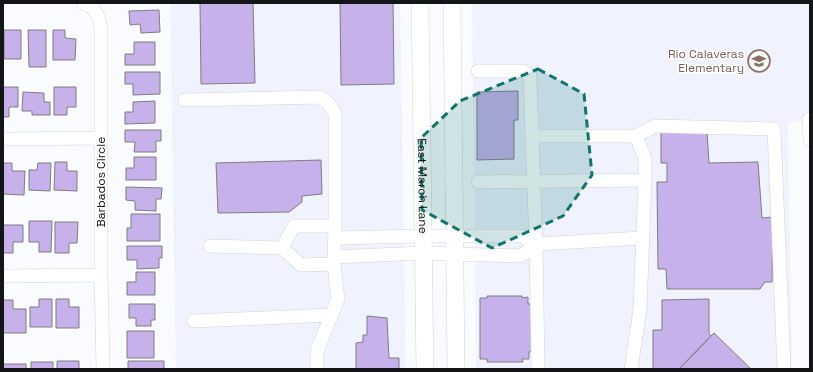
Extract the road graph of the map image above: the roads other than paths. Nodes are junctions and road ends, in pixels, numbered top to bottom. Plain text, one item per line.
1 (83, 3) edge
2 (420, 3) edge
3 (452, 3) edge
4 (478, 71) dead end
5 (185, 100) dead end
6 (810, 119) edge
7 (532, 136) junction
8 (636, 136) junction
9 (101, 138) junction
10 (3, 139) edge
11 (810, 140) edge
12 (645, 180) junction
13 (478, 182) dead end
14 (534, 182) junction
15 (335, 232) junction
16 (422, 236) junction
17 (455, 236) junction
18 (642, 238) junction
19 (536, 244) junction
20 (210, 246) dead end
21 (282, 248) junction
22 (423, 253) junction
23 (455, 255) junction
24 (334, 260) junction
25 (101, 275) junction
26 (3, 276) edge
27 (332, 315) junction
28 (194, 321) dead end
29 (103, 369) edge
30 (317, 369) edge
31 (425, 369) edge
32 (456, 369) edge
33 (538, 369) edge
34 (631, 369) edge
35 (784, 369) edge

1 - 9 street, Barbados Circle
2 - 16 main road, East March Lane
3 - 17 main road
4 - 7 street
5 - 15 street
6 - 11 street
7 - 8 street
7 - 14 street
8 - 12 street
8 - 35 street
9 - 10 street
9 - 25 street, Barbados Circle
12 - 14 street
12 - 18 street
13 - 14 street
14 - 19 street
15 - 16 street
15 - 21 street
15 - 24 street
16 - 17 street
16 - 22 main road, East March Lane
17 - 19 street
17 - 23 main road
18 - 19 street
18 - 34 street
19 - 23 street
19 - 33 street
20 - 21 street
21 - 24 street
22 - 23 street
22 - 24 street
22 - 31 main road, East March Lane
23 - 32 main road
24 - 27 street
25 - 26 street
25 - 29 street, Barbados Circle
27 - 28 street
27 - 30 street

